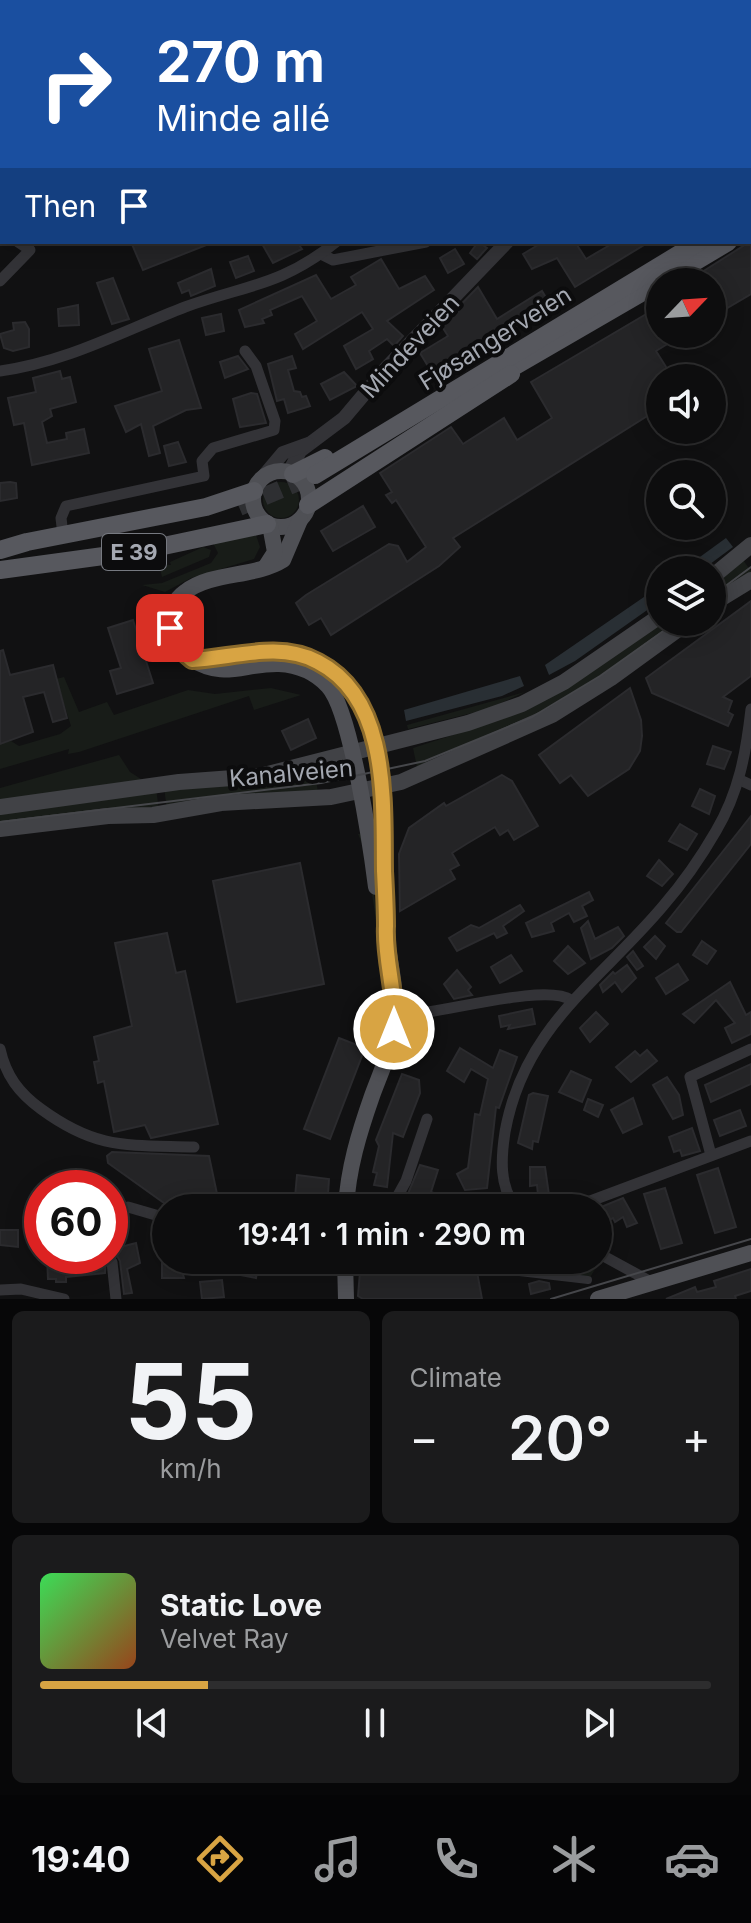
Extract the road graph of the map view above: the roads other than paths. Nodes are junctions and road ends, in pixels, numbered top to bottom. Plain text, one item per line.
1 (21, 244) edge
2 (334, 244) edge
3 (416, 244) edge
4 (505, 244) edge
5 (696, 244) edge
6 (725, 244) edge
7 (321, 254) junction
8 (684, 268) edge
9 (0, 281) edge
10 (646, 290) edge
11 (245, 351) dead end
12 (519, 358) junction
13 (0, 371) edge
14 (308, 444) junction
15 (291, 473) junction
16 (317, 479) tunnel mouth
17 (258, 484) junction
18 (304, 513) junction
19 (269, 524) junction
20 (63, 535) junction
21 (751, 545) edge
22 (0, 551) edge
23 (266, 566) junction
24 (726, 566) edge
25 (0, 567) edge
26 (751, 580) edge
27 (726, 595) edge
28 (646, 626) edge
29 (669, 636) edge
30 (192, 660) junction
31 (751, 709) edge
32 (376, 747) junction
33 (351, 753) junction
34 (745, 782) edge
35 (383, 787) junction
36 (359, 792) junction
37 (0, 807) edge
38 (0, 829) edge
39 (386, 927) junction
40 (571, 1000) junction
41 (395, 1016) junction
42 (0, 1049) edge
43 (751, 1049) edge
44 (427, 1119) dead end
45 (751, 1141) edge
46 (194, 1147) dead end
47 (711, 1155) junction
48 (348, 1194) edge
49 (399, 1194) edge
50 (507, 1194) edge
51 (609, 1194) edge
52 (128, 1207) dead end
53 (152, 1214) edge
54 (751, 1253) edge
55 (612, 1261) edge
56 (113, 1274) edge
57 (345, 1274) edge
58 (536, 1274) edge
59 (588, 1280) dead end
60 (653, 1283) junction
61 (0, 1290) edge
62 (344, 1295) edge
63 (64, 1299) edge
64 (116, 1299) edge
65 (598, 1299) edge

1 - 9 street
2 - 7 street
3 - 7 street
4 - 14 street, Mindeveien
5 - 12 highway, Fjøsangerveien / E 39
6 - 8 highway, Fjøsangerveien / E 39
7 - 13 street
10 - 12 highway, Fjøsangerveien / E 39
11 - 20 street
12 - 15 highway, E 39
12 - 16 highway, Fjøsangerveien / E 39
12 - 18 highway, E 39
14 - 15 street
14 - 17 street
15 - 17 main road, E 39
15 - 18 main road
17 - 19 main road
17 - 20 highway, E 39
18 - 19 main road, E 39
18 - 23 main road
19 - 23 main road
19 - 25 highway, E 39
20 - 22 highway, E 39
21 - 24 main road
22 - 25 highway, E 39
23 - 30 main road
26 - 27 main road
28 - 32 main road, Kanalveien
29 - 35 main road, Kanalveien
30 - 32 main road
30 - 33 main road
31 - 34 street
32 - 33 main road, Kanalveien
32 - 35 main road
33 - 36 main road
33 - 37 main road, Kanalveien
34 - 40 street
35 - 36 main road, Kanalveien
35 - 39 main road
36 - 38 main road, Kanalveien
36 - 39 main road
39 - 41 main road
40 - 41 street
40 - 50 street
41 - 48 main road
42 - 46 street
43 - 47 street
44 - 49 street
45 - 47 street
47 - 51 street
52 - 53 street
54 - 60 main road
55 - 60 street
56 - 64 street
57 - 62 main road
58 - 59 street
60 - 65 main road
61 - 63 street

